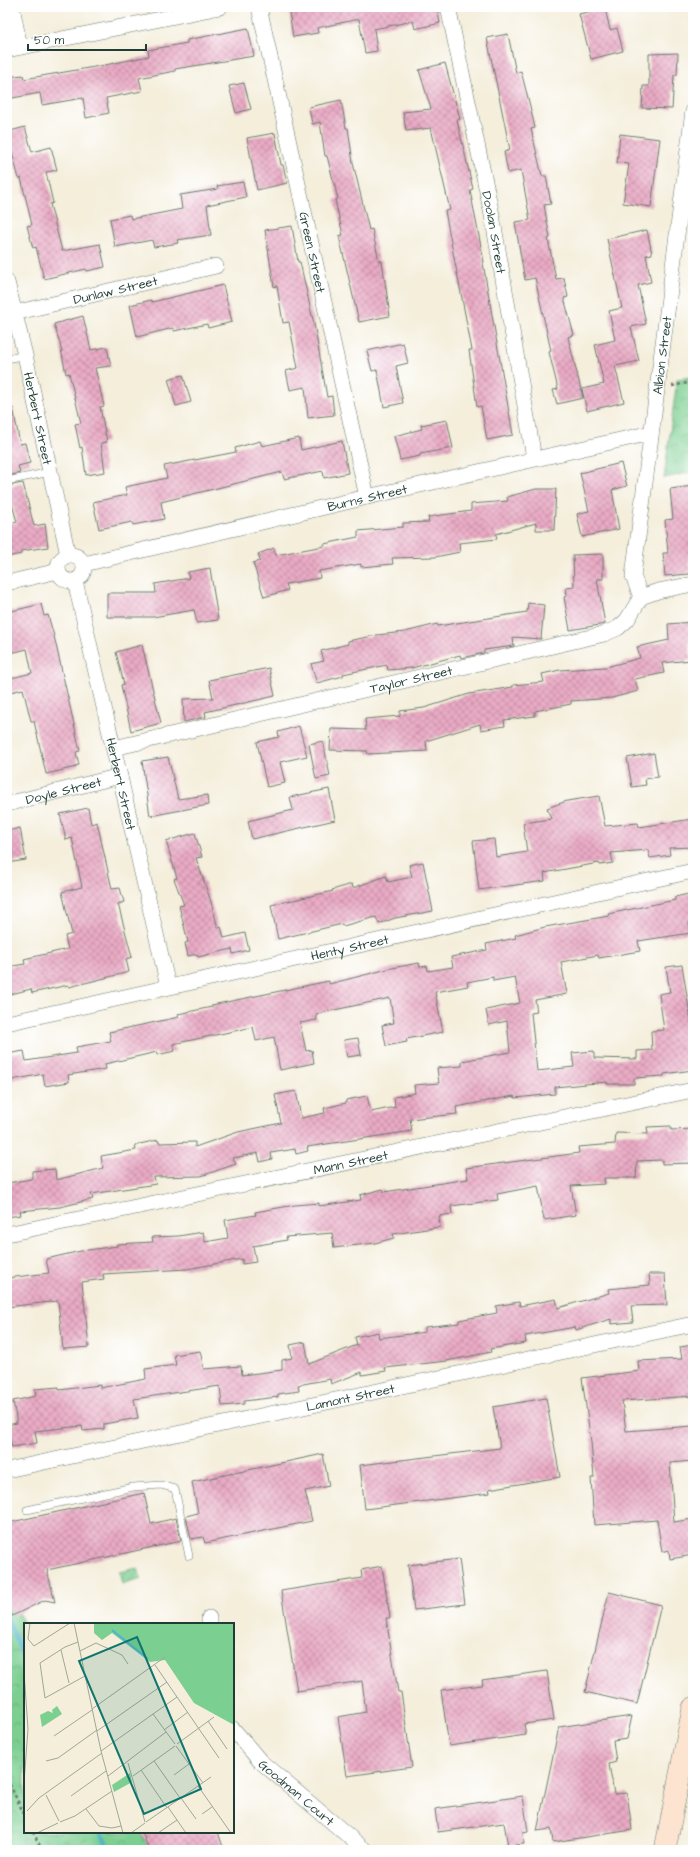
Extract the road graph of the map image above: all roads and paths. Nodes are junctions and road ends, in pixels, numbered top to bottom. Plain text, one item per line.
1 (12, 7) edge
2 (220, 7) edge
3 (259, 7) edge
4 (448, 7) edge
5 (14, 48) edge
6 (693, 111) edge
7 (216, 266) dead end
8 (7, 282) edge
9 (14, 313) junction
10 (25, 355) junction
11 (7, 359) edge
12 (693, 382) edge
13 (657, 388) junction
14 (651, 433) junction
15 (534, 458) junction
16 (50, 472) junction
17 (7, 481) edge
18 (367, 496) junction
19 (68, 555) junction
20 (84, 564) junction
21 (58, 571) junction
22 (75, 581) junction
23 (7, 583) edge
24 (693, 584) edge
25 (641, 597) junction
26 (114, 748) junction
27 (120, 776) junction
28 (7, 804) edge
29 (693, 871) edge
30 (168, 986) junction
31 (7, 1023) edge
32 (693, 1090) edge
33 (7, 1234) edge
34 (693, 1324) edge
35 (7, 1470) edge
36 (27, 1510) dead end
37 (189, 1556) dead end
38 (693, 1708) edge
39 (234, 1730) edge
40 (7, 1779) edge
41 (24, 1814) edge
42 (34, 1833) edge
43 (42, 1850) edge
44 (365, 1850) edge
45 (665, 1850) edge

1 - 5 street
2 - 5 street
3 - 18 street, Green Street
4 - 15 street, Doolan Street
6 - 13 street, Albion Street
7 - 9 street, Dunlaw Street
8 - 9 street, Herbert Street
9 - 10 street, Herbert Street
10 - 11 lane
10 - 16 street, Herbert Street
12 - 13 path
13 - 14 street, Albion Street
14 - 15 street, Burns Street
14 - 25 street, Albion Street
15 - 18 street, Burns Street
16 - 17 lane
16 - 19 street, Herbert Street
18 - 20 street, Burns Street
19 - 20 street
19 - 21 street
20 - 22 street
21 - 22 street
21 - 23 street
22 - 26 street, Herbert Street
24 - 25 street
25 - 26 street, Taylor Street
26 - 27 street, Herbert Street
27 - 28 street, Doyle Street
27 - 30 street, Herbert Street
29 - 30 street, Henty Street
30 - 31 street, Henty Street
32 - 33 street, Mann Street
34 - 35 street, Lamont Street
36 - 37 lane
38 - 45 main road
39 - 44 street, Goodman Court
40 - 41 path
42 - 43 path

